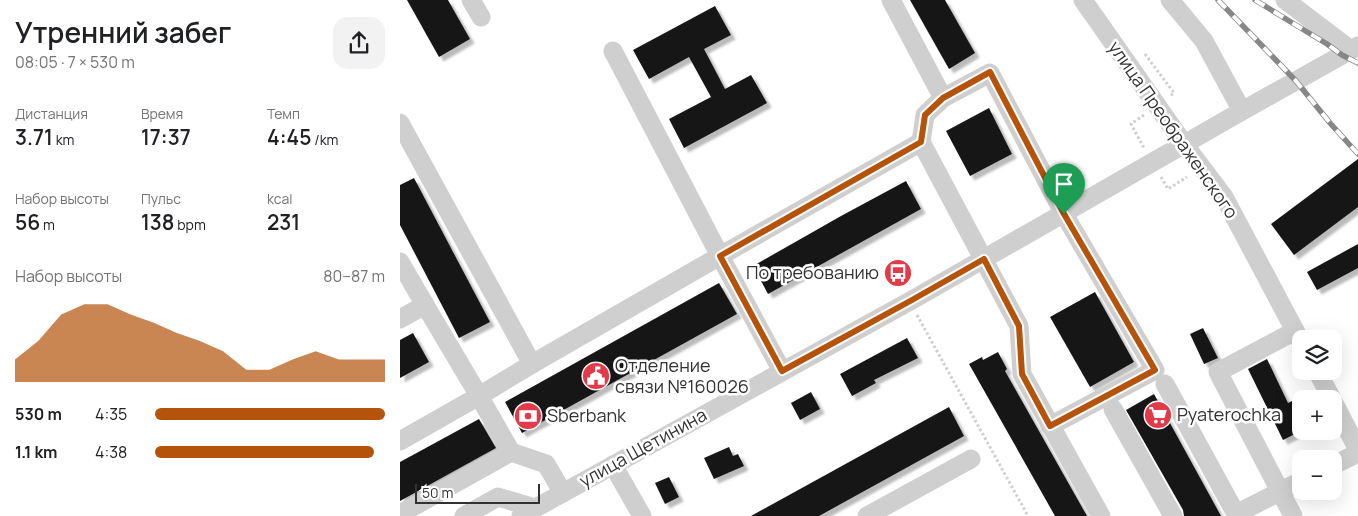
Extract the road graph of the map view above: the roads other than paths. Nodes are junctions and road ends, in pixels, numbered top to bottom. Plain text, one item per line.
1 (471, 0) edge
2 (890, 0) edge
3 (1083, 0) edge
4 (1170, 0) edge
5 (1285, 0) edge
6 (481, 16) dead end
7 (1355, 48) edge
8 (613, 51) dead end
9 (943, 98) junction
10 (1242, 110) junction
11 (400, 123) edge
12 (921, 142) junction
13 (1184, 144) junction
14 (1064, 214) junction
15 (720, 256) junction
16 (984, 259) junction
17 (400, 262) edge
18 (425, 305) junction
19 (400, 319) edge
20 (1294, 330) edge
21 (1292, 340) edge
22 (532, 364) junction
23 (782, 371) junction
24 (1165, 384) dead end
25 (479, 396) junction
26 (1113, 408) dead end
27 (1342, 417) edge
28 (1050, 426) junction
29 (400, 441) edge
30 (1356, 442) edge
31 (511, 452) junction
32 (1342, 457) edge
33 (971, 459) dead end
34 (613, 464) junction
35 (1292, 486) edge
36 (1280, 492) junction
37 (563, 493) junction
38 (528, 512) edge
39 (400, 514) edge
40 (1237, 515) edge
41 (464, 516) edge
42 (642, 516) edge
43 (867, 516) edge
44 (1101, 516) edge
45 (1173, 516) edge
46 (1293, 516) edge

1 - 6 street
2 - 9 street
3 - 13 street, улица Преображенского
4 - 10 street
5 - 7 street
7 - 10 street, улица Щетинина
8 - 15 street
9 - 12 street
9 - 14 street
10 - 13 street, улица Щетинина
11 - 22 street
12 - 15 street
12 - 16 street
13 - 14 street, улица Щетинина
13 - 20 street, улица Преображенского
14 - 16 street, улица Щетинина
14 - 28 street
15 - 22 street
15 - 23 street
16 - 23 street, улица Щетинина
16 - 28 street
17 - 18 street
18 - 19 street
18 - 25 street
21 - 36 street
22 - 25 street
23 - 34 street, улица Щетинина
24 - 40 street
25 - 29 street
25 - 31 street
26 - 45 street
27 - 30 street
28 - 44 street
30 - 32 street
31 - 37 street
31 - 39 street
33 - 43 street
34 - 37 street, улица Щетинина
34 - 42 street
35 - 36 street
36 - 40 street
36 - 46 street
37 - 38 street, улица Щетинина
38 - 41 street

